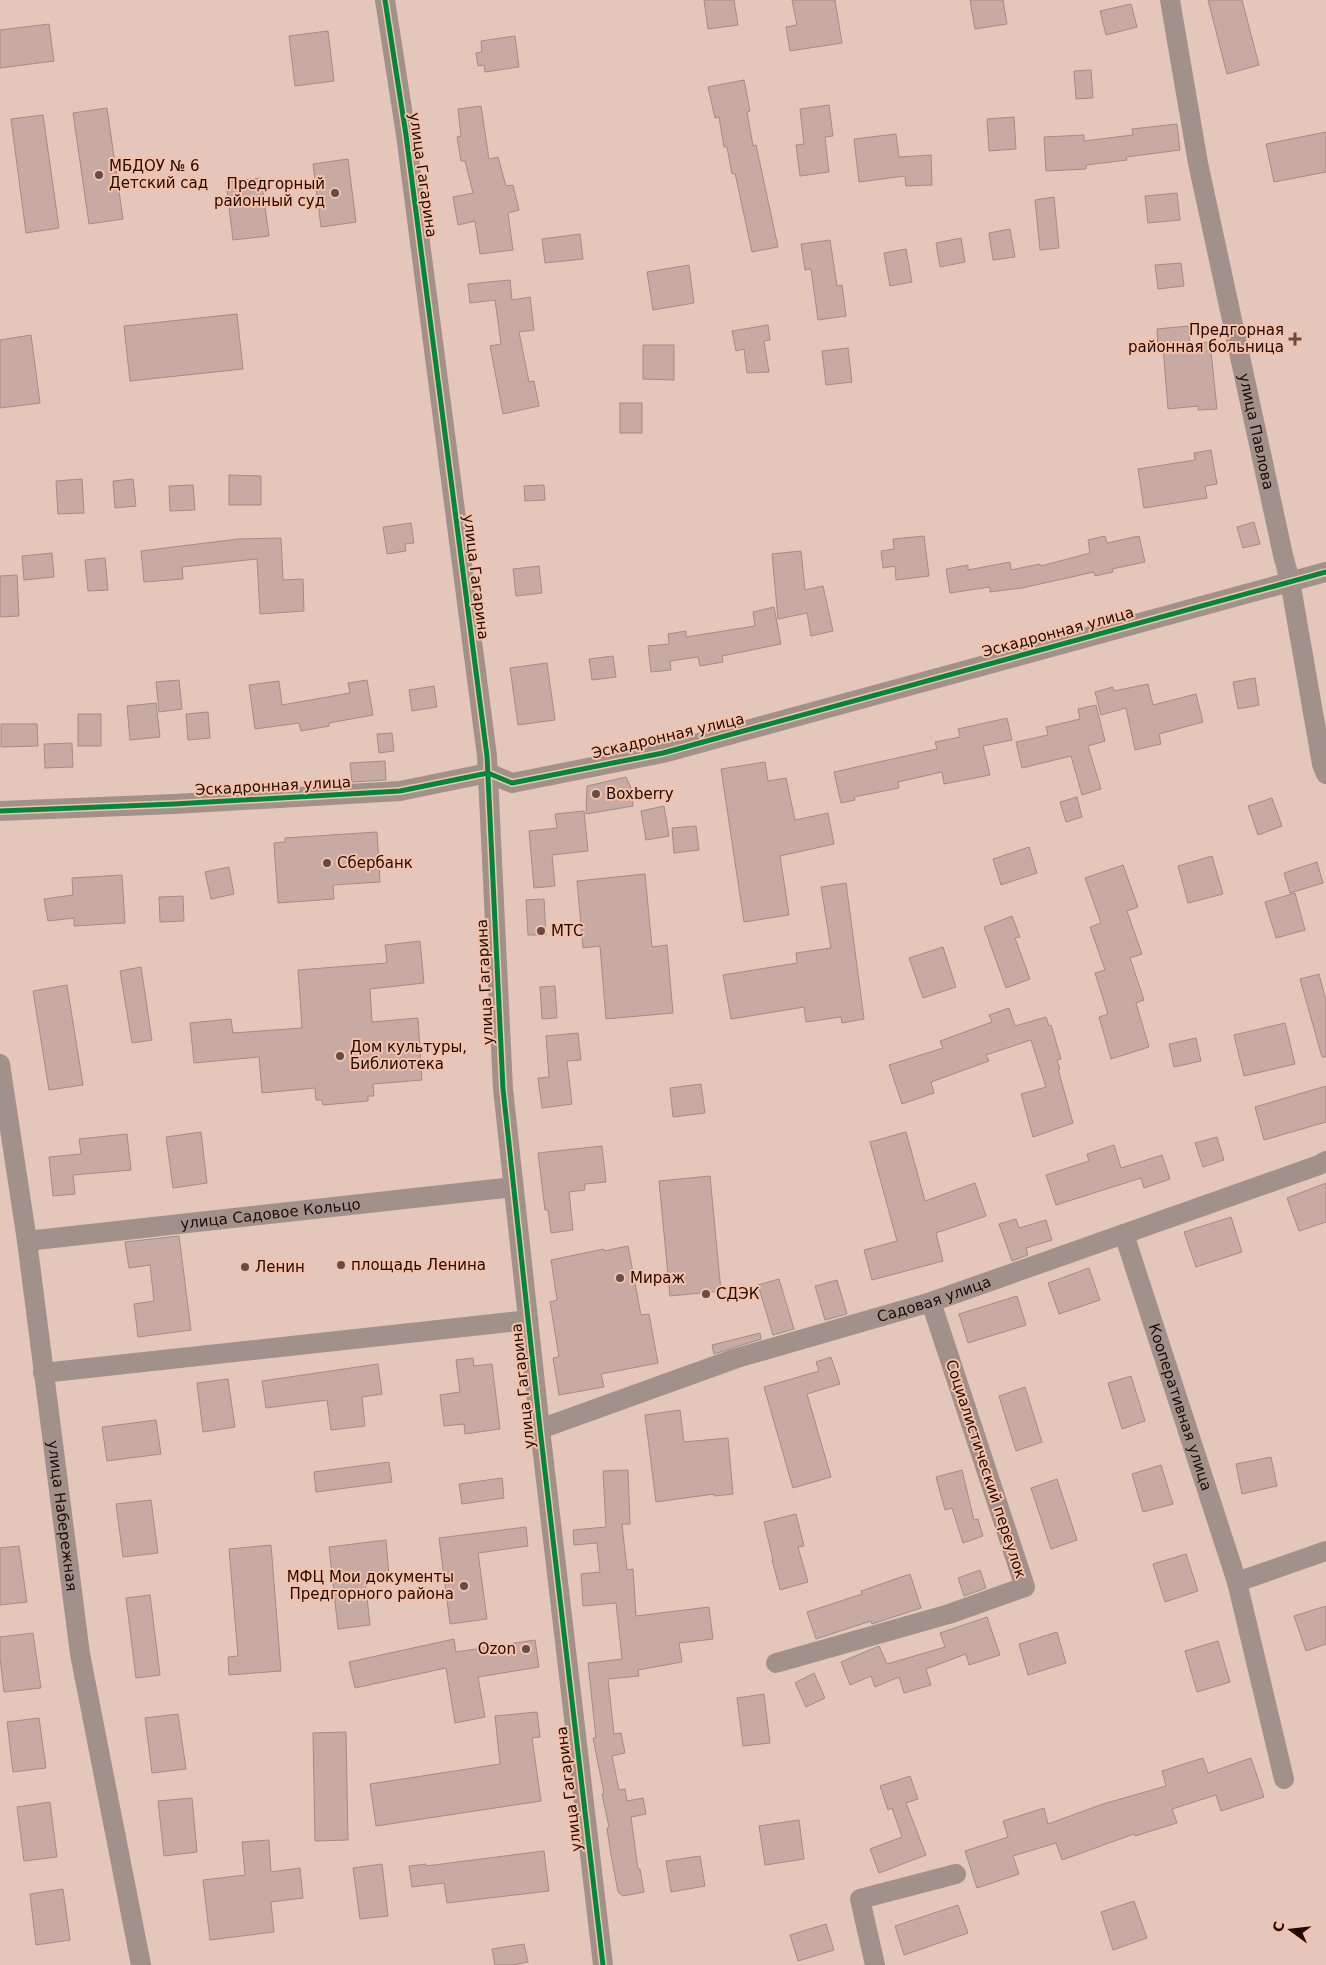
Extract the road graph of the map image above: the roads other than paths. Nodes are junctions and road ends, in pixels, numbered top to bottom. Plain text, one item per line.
1 (385, 0) edge
2 (1170, 0) edge
3 (1326, 572) edge
4 (1290, 581) junction
5 (488, 773) junction
6 (1326, 774) edge
7 (0, 811) edge
8 (0, 1064) edge
9 (1326, 1161) edge
10 (514, 1187) junction
11 (1124, 1234) junction
12 (27, 1241) junction
13 (931, 1302) junction
14 (528, 1320) junction
15 (43, 1373) junction
16 (540, 1429) junction
17 (1326, 1551) edge
18 (1237, 1582) junction
19 (776, 1663) dead end
20 (1284, 1779) dead end
21 (956, 1874) dead end
22 (141, 1965) edge
23 (603, 1965) edge
24 (875, 1965) edge

1 - 5 street, улица Гагарина
2 - 4 street, улица Павлова
3 - 4 street, Эскадронная улица
4 - 5 street, Эскадронная улица
4 - 6 street, улица Павлова
5 - 7 street, Эскадронная улица
5 - 10 street, улица Гагарина
8 - 12 street, улица Набережная
9 - 11 street, Садовая улица
10 - 12 street, улица Садовое Кольцо
10 - 14 street, улица Гагарина
11 - 13 street, Садовая улица
11 - 18 street, Кооперативная улица
12 - 15 street, улица Набережная
13 - 16 street, Садовая улица
13 - 19 street, Социалистический переулок
14 - 15 street
14 - 16 street, улица Гагарина
15 - 22 street, улица Набережная
16 - 23 street, улица Гагарина
17 - 18 street
18 - 20 street, Кооперативная улица
21 - 24 street

